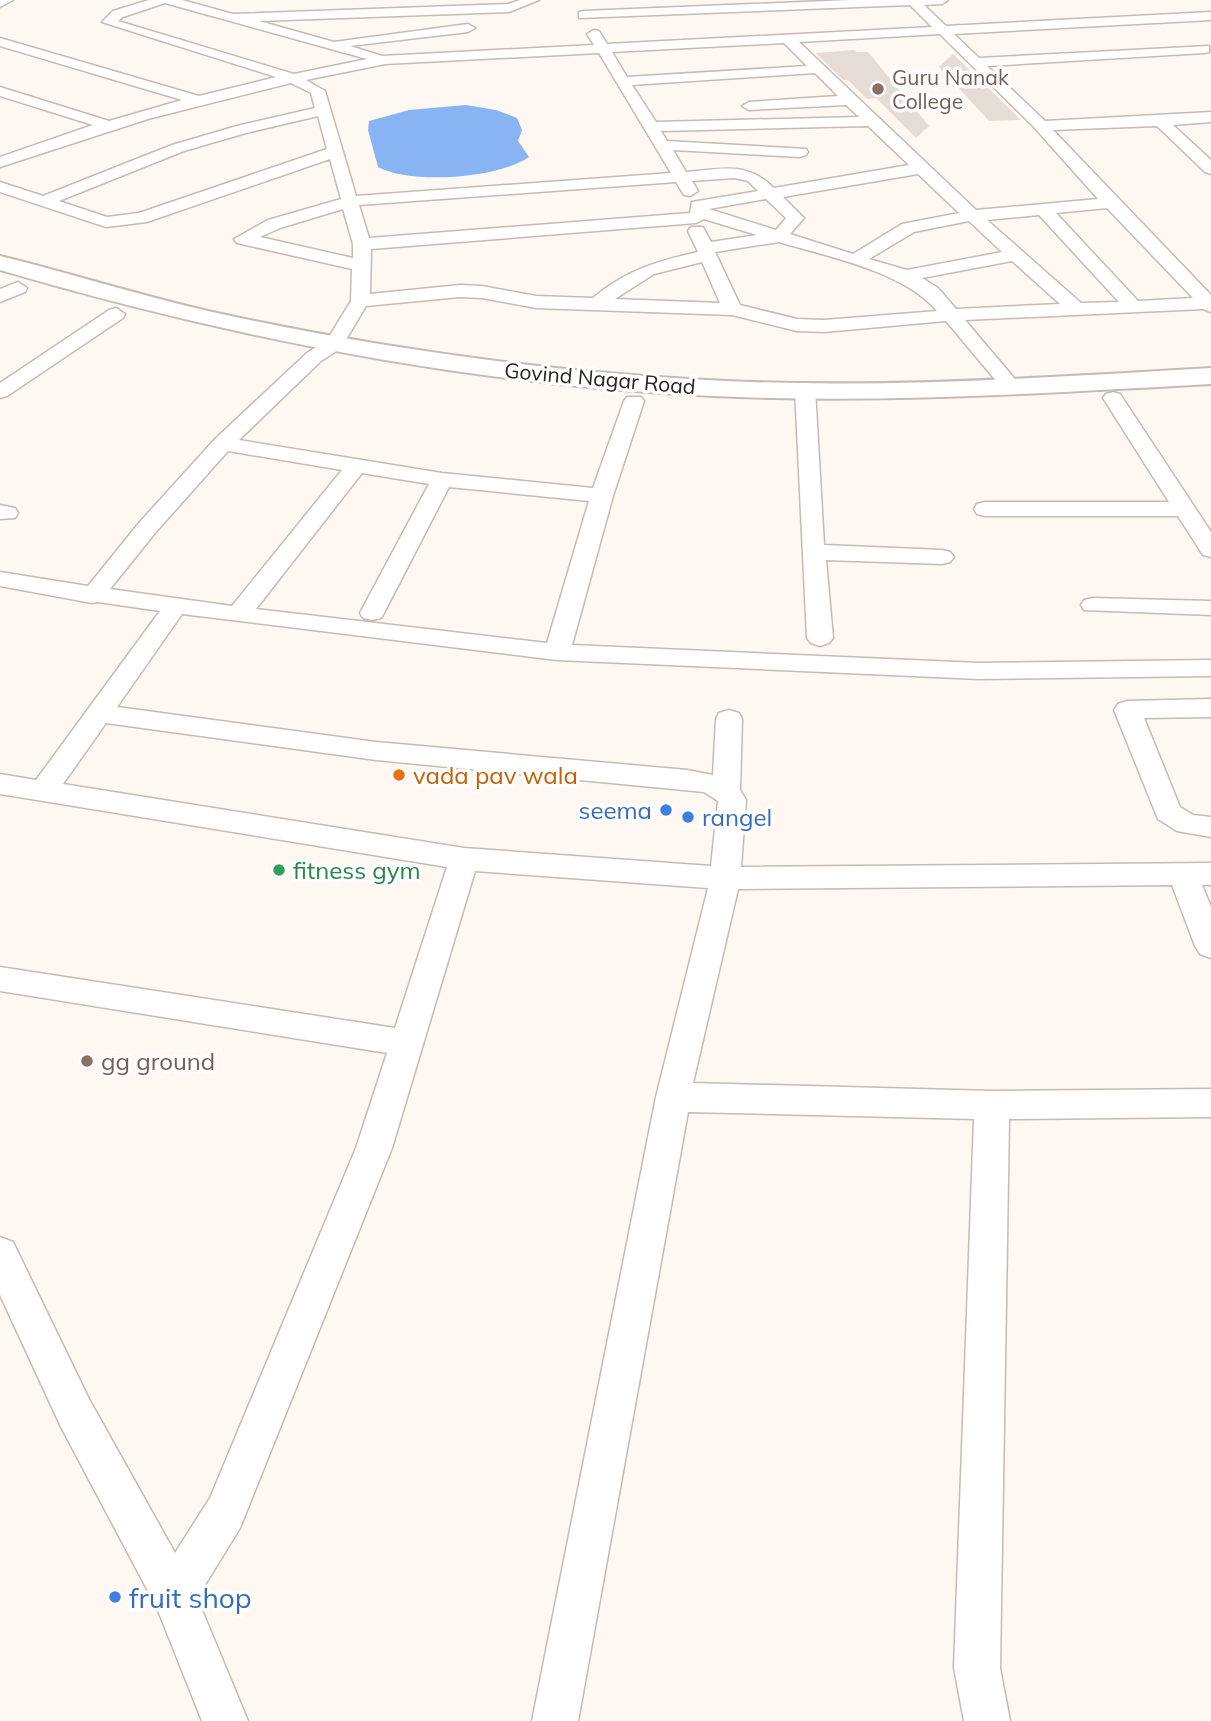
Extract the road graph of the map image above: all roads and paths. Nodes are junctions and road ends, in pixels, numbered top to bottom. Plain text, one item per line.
1 (7, 0) edge
2 (162, 0) edge
3 (168, 0) edge
4 (533, 0) edge
5 (575, 0) edge
6 (942, 0) edge
7 (913, 1) edge
8 (0, 3) edge
9 (1146, 6) dead end
10 (509, 8) junction
11 (458, 9) junction
12 (584, 15) junction
13 (1211, 16) edge
14 (231, 18) junction
15 (1162, 18) junction
16 (517, 23) dead end
17 (479, 27) dead end
18 (940, 30) junction
19 (284, 33) junction
20 (787, 38) junction
21 (0, 43) edge
22 (328, 45) junction
23 (600, 47) junction
24 (1208, 51) edge
25 (385, 60) junction
26 (977, 62) junction
27 (819, 69) junction
28 (290, 77) junction
29 (624, 81) junction
30 (0, 90) edge
31 (195, 99) junction
32 (848, 100) junction
33 (767, 105) junction
34 (729, 107) dead end
35 (324, 110) junction
36 (678, 110) dead end
37 (641, 113) junction
38 (1211, 117) edge
39 (873, 121) junction
40 (1167, 121) junction
41 (778, 124) junction
42 (107, 125) junction
43 (1041, 126) junction
44 (650, 127) junction
45 (660, 145) junction
46 (0, 148) edge
47 (337, 151) junction
48 (800, 152) dead end
49 (19, 155) junction
50 (0, 162) edge
51 (922, 168) junction
52 (1211, 169) edge
53 (681, 176) junction
54 (0, 187) edge
55 (768, 192) junction
56 (44, 201) junction
57 (351, 201) junction
58 (1111, 203) junction
59 (1044, 210) junction
60 (697, 212) junction
61 (971, 216) junction
62 (779, 237) junction
63 (362, 244) junction
64 (707, 252) junction
65 (1015, 255) junction
66 (855, 260) junction
67 (0, 263) edge
68 (360, 265) junction
69 (906, 276) junction
70 (1211, 279) edge
71 (1186, 281) junction
72 (6, 289) edge
73 (360, 301) junction
74 (1210, 304) edge
75 (597, 305) junction
76 (1133, 306) junction
77 (1075, 308) junction
78 (732, 309) junction
79 (116, 314) junction
80 (952, 316) junction
81 (324, 351) junction
82 (1211, 376) edge
83 (1010, 385) junction
84 (0, 392) edge
85 (1211, 394) edge
86 (806, 397) junction
87 (1114, 398) junction
88 (634, 401) junction
89 (223, 444) junction
90 (356, 467) junction
91 (442, 481) junction
92 (602, 496) junction
93 (985, 509) dead end
94 (1186, 509) junction
95 (1211, 550) edge
96 (813, 552) junction
97 (942, 557) dead end
98 (0, 579) edge
99 (92, 596) junction
100 (1093, 605) dead end
101 (176, 607) junction
102 (1211, 608) edge
103 (372, 612) dead end
104 (238, 615) junction
105 (820, 638) dead end
106 (557, 652) junction
107 (1211, 668) edge
108 (1211, 708) edge
109 (99, 713) junction
110 (729, 719) dead end
111 (0, 785) edge
112 (726, 790) junction
113 (43, 791) junction
114 (1211, 827) edge
115 (464, 859) junction
116 (1197, 874) edge
117 (725, 878) junction
118 (1211, 946) edge
119 (0, 979) edge
120 (407, 1043) junction
121 (674, 1097) junction
122 (1211, 1103) edge
123 (992, 1105) junction
124 (0, 1254) edge
125 (174, 1595) junction
126 (225, 1721) edge
127 (555, 1721) edge
128 (987, 1721) edge

1 - 8 street
2 - 28 street
3 - 14 street
4 - 10 street
5 - 12 street
6 - 7 street
7 - 12 street
7 - 18 street
9 - 15 street
10 - 11 street
10 - 16 street
11 - 14 street
11 - 19 street
12 - 23 street
13 - 15 street
14 - 19 street
15 - 18 street
15 - 24 street
17 - 22 street
18 - 20 street
18 - 26 street
19 - 22 street
20 - 23 street
20 - 27 street
21 - 31 street
22 - 25 street
23 - 25 street
23 - 29 street
24 - 26 street
25 - 28 street
26 - 43 street
27 - 29 street
27 - 32 street
28 - 31 street
28 - 35 street
29 - 37 street
30 - 42 street
31 - 42 street
32 - 33 street
32 - 39 street
33 - 34 street
33 - 41 street
35 - 47 street
35 - 56 street
36 - 37 street
37 - 44 street
38 - 40 street
39 - 41 street
39 - 51 street
40 - 43 street
40 - 52 street
41 - 44 street
42 - 49 street
43 - 58 street
44 - 45 street
45 - 48 street
45 - 53 street
46 - 49 street
47 - 56 street
47 - 57 street
49 - 50 street
51 - 55 street
51 - 61 street
53 - 55 street
53 - 57 street
53 - 60 street
54 - 56 street
55 - 60 street
55 - 62 street
57 - 63 street
57 - 68 street
58 - 59 street
58 - 71 street
59 - 61 street
59 - 76 street
60 - 62 street
60 - 63 street
60 - 64 street
61 - 65 street
61 - 66 street
62 - 64 street
62 - 66 street
63 - 68 street
64 - 75 street
64 - 78 street
65 - 69 street
65 - 77 street
66 - 69 street
67 - 81 main road, Govind Nagar Road
68 - 73 street
69 - 80 street
70 - 71 street
71 - 74 street
72 - 79 main road, Govind Nagar Road
73 - 75 street
73 - 81 street
74 - 76 street
75 - 78 street
76 - 77 street
77 - 80 street
78 - 80 street
79 - 81 main road, Govind Nagar Road
79 - 84 street
80 - 83 street
81 - 86 main road, Govind Nagar Road
81 - 88 main road, Govind Nagar Road
81 - 89 street
82 - 83 main road, Govind Nagar Road
83 - 86 main road, Govind Nagar Road
85 - 87 main road, Govind Nagar Road
86 - 87 main road, Govind Nagar Road
86 - 88 main road, Govind Nagar Road
86 - 96 street
87 - 94 street
88 - 92 street
89 - 90 street
89 - 99 street
90 - 91 street
90 - 104 street
91 - 92 street
91 - 103 street
92 - 106 street
93 - 94 street
94 - 95 street
96 - 97 street
96 - 105 street
98 - 99 street
99 - 101 street
100 - 102 street
101 - 104 street
101 - 109 street
104 - 106 street
106 - 107 street
108 - 114 street
109 - 112 street
109 - 113 street
110 - 112 street
111 - 113 street
112 - 117 street
113 - 115 street
115 - 117 street
115 - 120 street
116 - 117 street
116 - 118 street
117 - 121 street
119 - 120 street
120 - 125 street
121 - 123 street
121 - 127 street
122 - 123 street
123 - 128 street
124 - 125 street
125 - 126 street

